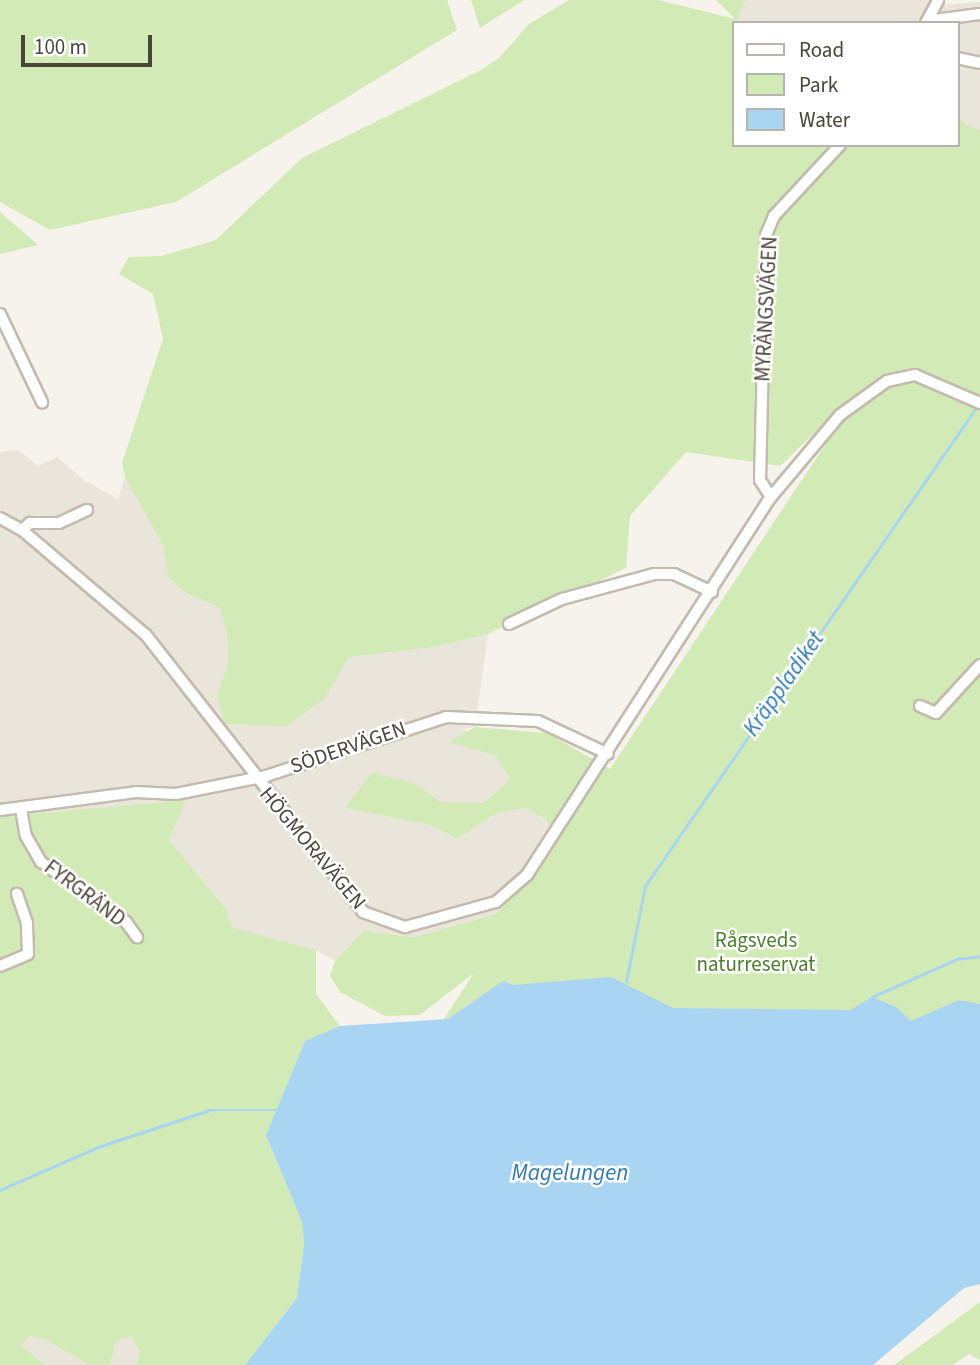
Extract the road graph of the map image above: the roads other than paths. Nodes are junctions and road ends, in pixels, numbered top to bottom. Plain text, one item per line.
1 (938, 0) edge
2 (980, 14) edge
3 (928, 21) edge
4 (934, 21) edge
5 (959, 58) edge
6 (980, 63) edge
7 (838, 147) edge
8 (0, 314) edge
9 (977, 401) edge
10 (42, 402) dead end
11 (771, 497) junction
12 (88, 510) dead end
13 (0, 519) edge
14 (22, 530) junction
15 (712, 592) junction
16 (509, 624) dead end
17 (980, 665) edge
18 (920, 706) dead end
19 (608, 754) junction
20 (254, 777) junction
21 (22, 809) junction
22 (0, 810) edge
23 (17, 894) dead end
24 (137, 937) dead end
25 (0, 966) edge

1 - 3 street
2 - 4 street
5 - 6 street
7 - 11 street, MYRÄNGSVÄGEN
8 - 10 street
9 - 11 street, HÖGMORAVÄGEN
11 - 15 street, HÖGMORAVÄGEN
12 - 14 street
13 - 14 street, HÖGMORAVÄGEN
14 - 20 street, HÖGMORAVÄGEN
15 - 16 street
15 - 19 street, HÖGMORAVÄGEN
17 - 18 street
19 - 20 street, SÖDERVÄGEN
19 - 20 street, HÖGMORAVÄGEN
20 - 21 street, SÖDERVÄGEN
21 - 22 street, SÖDERVÄGEN
21 - 24 street, FYRGRÄND
23 - 25 street, FYRGRÄND

